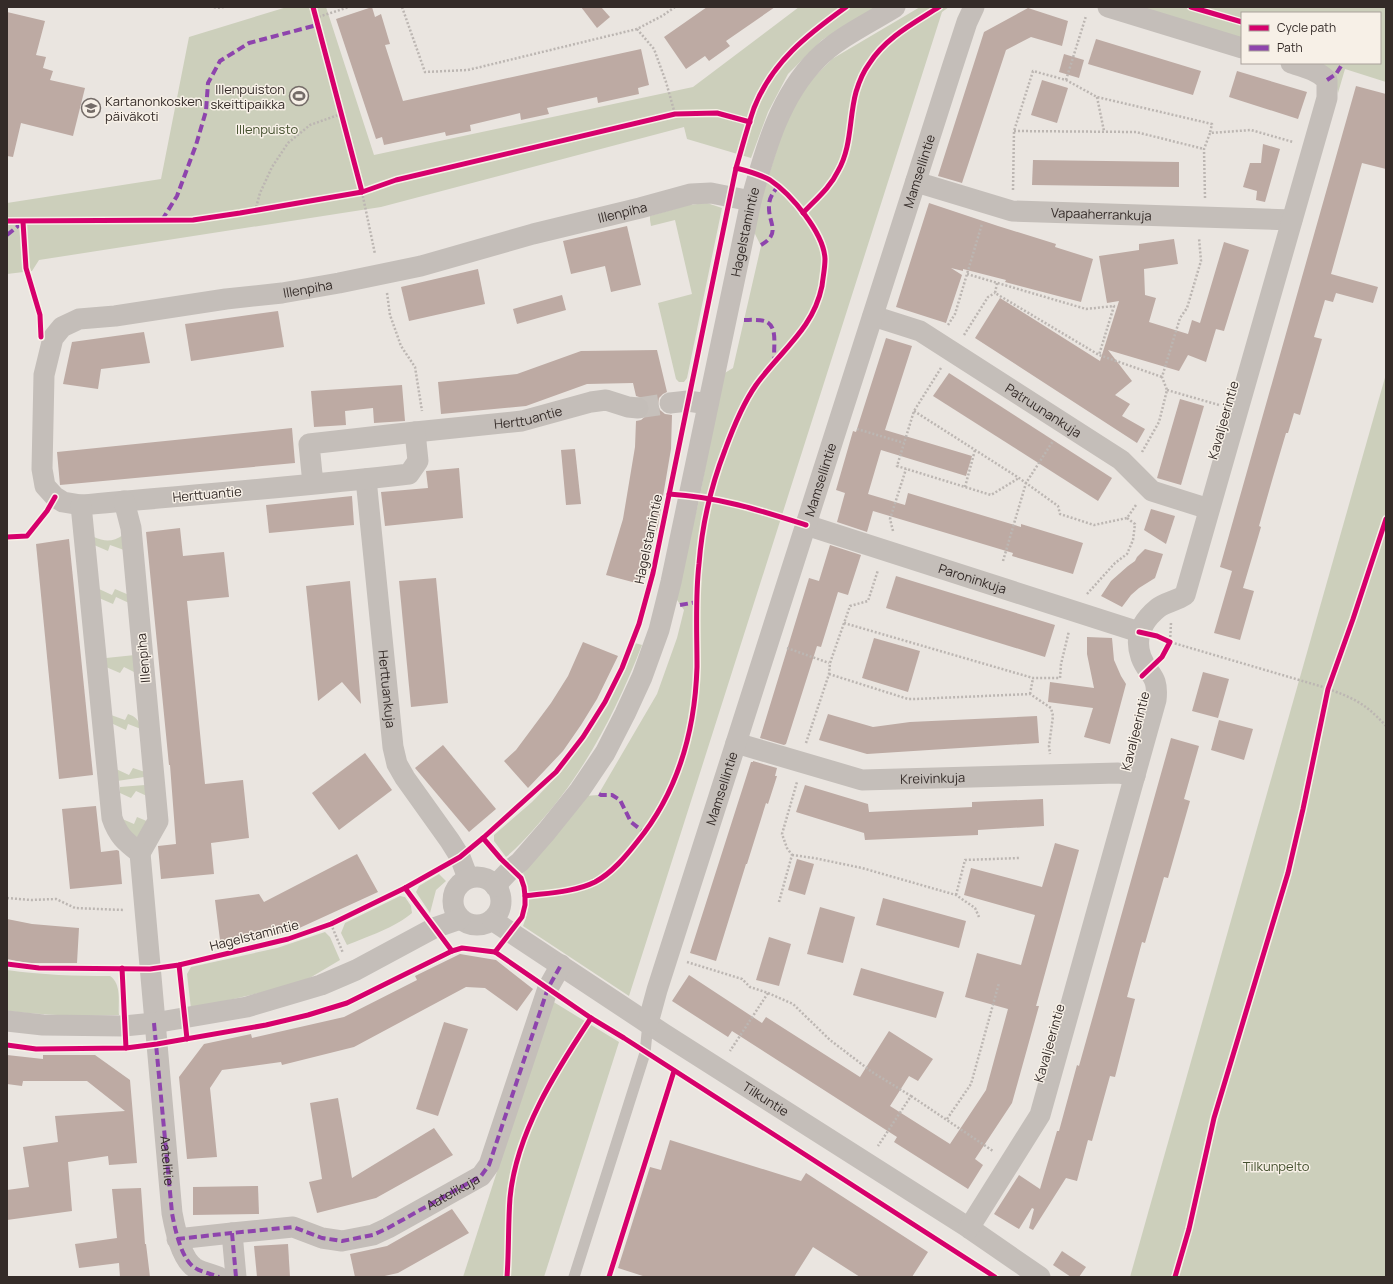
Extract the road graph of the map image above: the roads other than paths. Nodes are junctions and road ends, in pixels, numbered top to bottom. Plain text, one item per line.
1 (896, 7) edge
2 (974, 7) edge
3 (1108, 7) edge
4 (1241, 48) edge
5 (1294, 64) edge
6 (916, 181) junction
7 (751, 201) junction
8 (1292, 220) junction
9 (873, 316) junction
10 (670, 403) tunnel mouth
11 (708, 404) junction
12 (638, 408) tunnel mouth
13 (420, 431) junction
14 (366, 479) junction
15 (313, 484) junction
16 (124, 501) junction
17 (81, 505) junction
18 (1209, 510) junction
19 (806, 525) junction
20 (1139, 632) junction
21 (736, 743) junction
22 (1135, 776) junction
23 (140, 853) junction
24 (468, 878) junction
25 (495, 886) junction
26 (460, 919) junction
27 (492, 920) junction
28 (561, 965) junction
29 (7, 1021) edge
30 (154, 1023) junction
31 (648, 1023) junction
32 (969, 1228) junction
33 (232, 1233) junction
34 (177, 1239) junction
35 (219, 1277) edge
36 (236, 1277) edge
37 (574, 1277) edge
38 (1040, 1277) edge

1 - 7 street, Hagelstamintie
2 - 6 street, Mamsellintie
3 - 4 street
5 - 8 street, Kavaljeerintie
6 - 8 street, Vapaaherrankuja
6 - 9 street, Mamsellintie
7 - 11 street, Hagelstamintie
7 - 17 street, Illenpiha
8 - 18 street, Kavaljeerintie
9 - 18 street, Patruunankuja
9 - 19 street, Mamsellintie
10 - 11 street
11 - 25 street, Hagelstamintie
12 - 13 street, Herttuantie
13 - 14 street, Herttuantie
13 - 15 street, Herttuantie
14 - 15 street, Herttuantie
14 - 24 street, Herttuankuja
15 - 16 street, Herttuantie
16 - 17 street, Illenpiha
16 - 23 street, Illenpiha
17 - 23 street
18 - 20 street, Kavaljeerintie
19 - 20 street, Paroninkuja
19 - 21 street, Mamsellintie
20 - 22 street, Kavaljeerintie
21 - 22 street, Kreivinkuja
21 - 31 street, Mamsellintie
22 - 32 street, Kavaljeerintie
23 - 30 street
24 - 25 street
24 - 26 street
25 - 27 street
26 - 27 street
26 - 30 street
27 - 28 street, Tilkuntie
28 - 31 street, Tilkuntie
28 - 33 street, Aatelikuja
29 - 30 street
30 - 34 street, Aatelitie
31 - 32 street, Tilkuntie
31 - 37 lane
32 - 38 street, Tilkuntie
33 - 34 street, Aatelikuja
33 - 36 street
34 - 35 street, Aatelitie

